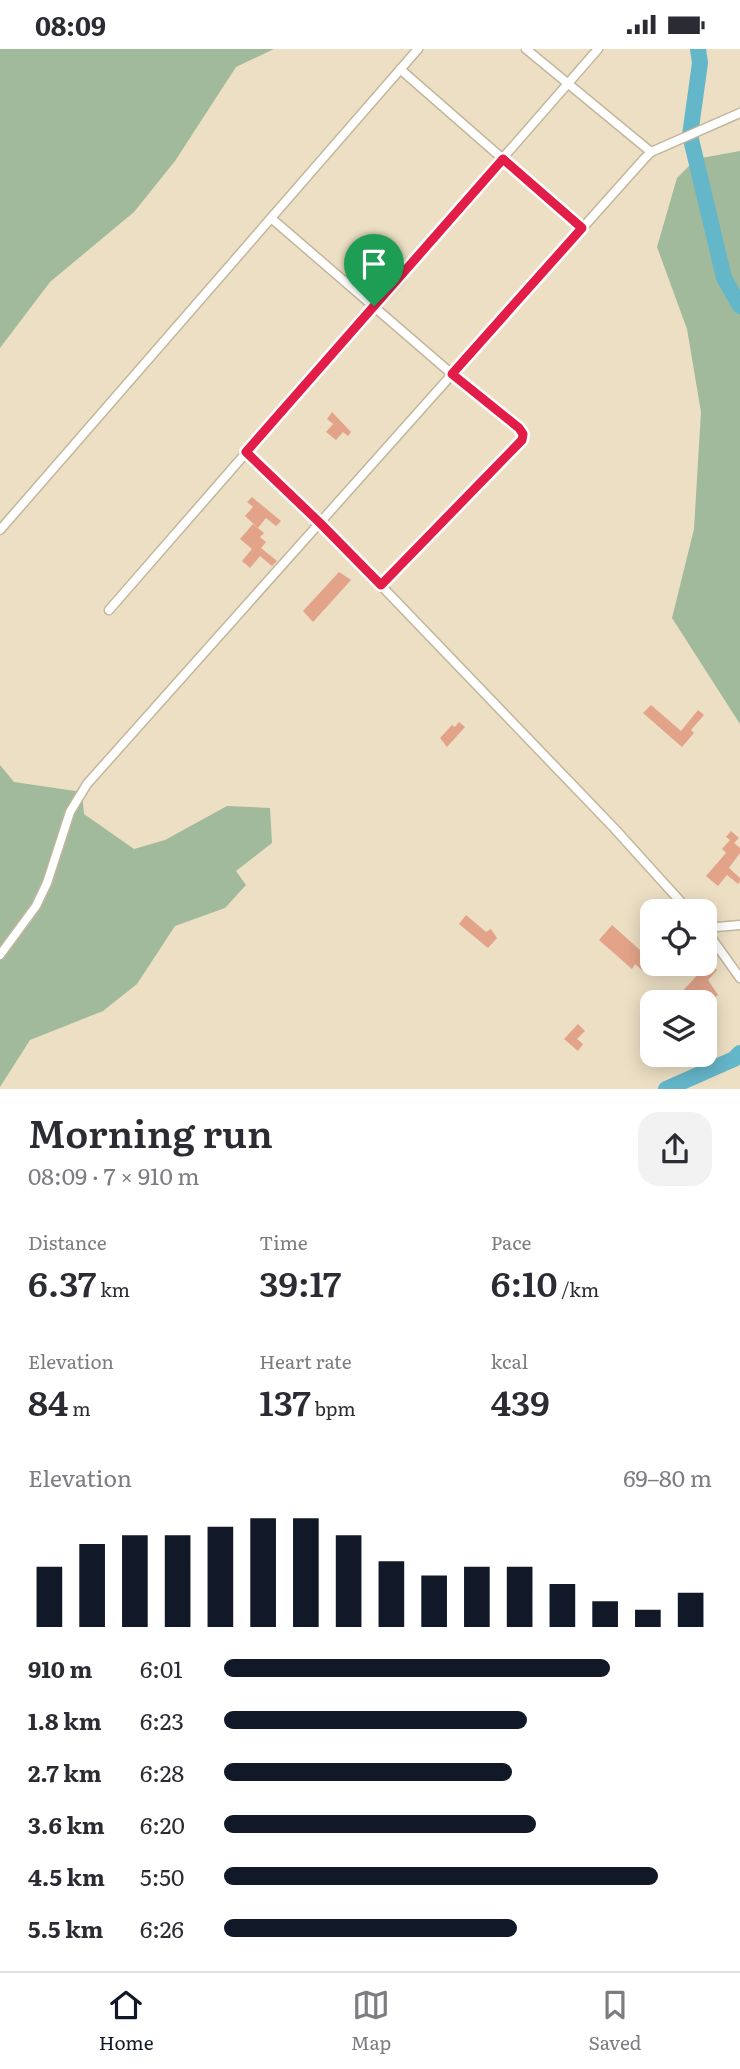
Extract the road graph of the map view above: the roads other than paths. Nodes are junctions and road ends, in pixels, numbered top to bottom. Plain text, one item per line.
1 (418, 49) edge
2 (526, 49) edge
3 (598, 49) edge
4 (400, 69) junction
5 (567, 85) junction
6 (740, 113) edge
7 (651, 152) junction
8 (503, 159) junction
9 (271, 218) junction
10 (582, 228) junction
11 (374, 306) junction
12 (452, 374) junction
13 (246, 452) junction
14 (320, 523) junction
15 (0, 530) edge
16 (381, 585) junction
17 (110, 610) dead end
18 (678, 899) edge
19 (740, 925) edge
20 (717, 927) edge
21 (717, 945) edge
22 (0, 955) edge
23 (740, 978) edge

1 - 4 street
2 - 5 street
3 - 5 street
4 - 8 street
4 - 9 street
5 - 7 street
5 - 8 street
6 - 7 street
7 - 10 street
8 - 10 street
8 - 11 street
9 - 11 street
9 - 15 street
10 - 12 street
11 - 12 street
11 - 13 street
12 - 14 street
12 - 16 street
13 - 14 street
13 - 17 street
14 - 16 street
14 - 22 street
16 - 18 street
19 - 20 street
21 - 23 street

